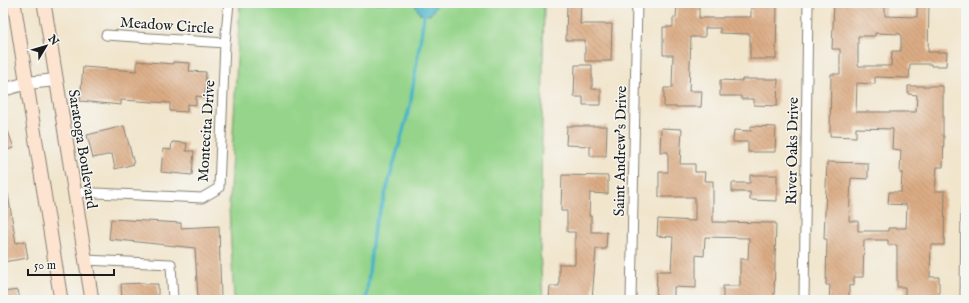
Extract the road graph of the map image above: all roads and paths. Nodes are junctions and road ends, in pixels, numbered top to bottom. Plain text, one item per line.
1 (14, 3) edge
2 (44, 3) edge
3 (229, 3) edge
4 (637, 3) edge
5 (808, 3) edge
6 (106, 35) dead end
7 (225, 43) junction
8 (56, 80) junction
9 (27, 83) junction
10 (3, 90) edge
11 (75, 192) junction
12 (966, 208) edge
13 (85, 260) junction
14 (61, 300) edge
15 (92, 300) edge
16 (173, 300) edge
17 (631, 300) edge
18 (804, 300) edge
19 (965, 300) edge

1 - 9 main road
2 - 8 main road, Saratoga Boulevard
3 - 7 street, Montecita Drive
4 - 17 street, Saint Andrew's Drive
5 - 18 street, River Oaks Drive
6 - 7 street, Meadow Circle
7 - 11 street, Montecita Drive
8 - 9 street
8 - 11 main road, Saratoga Boulevard
9 - 10 street
9 - 14 main road
11 - 13 main road, Saratoga Boulevard
12 - 19 street
13 - 15 main road, Saratoga Boulevard
13 - 16 street

